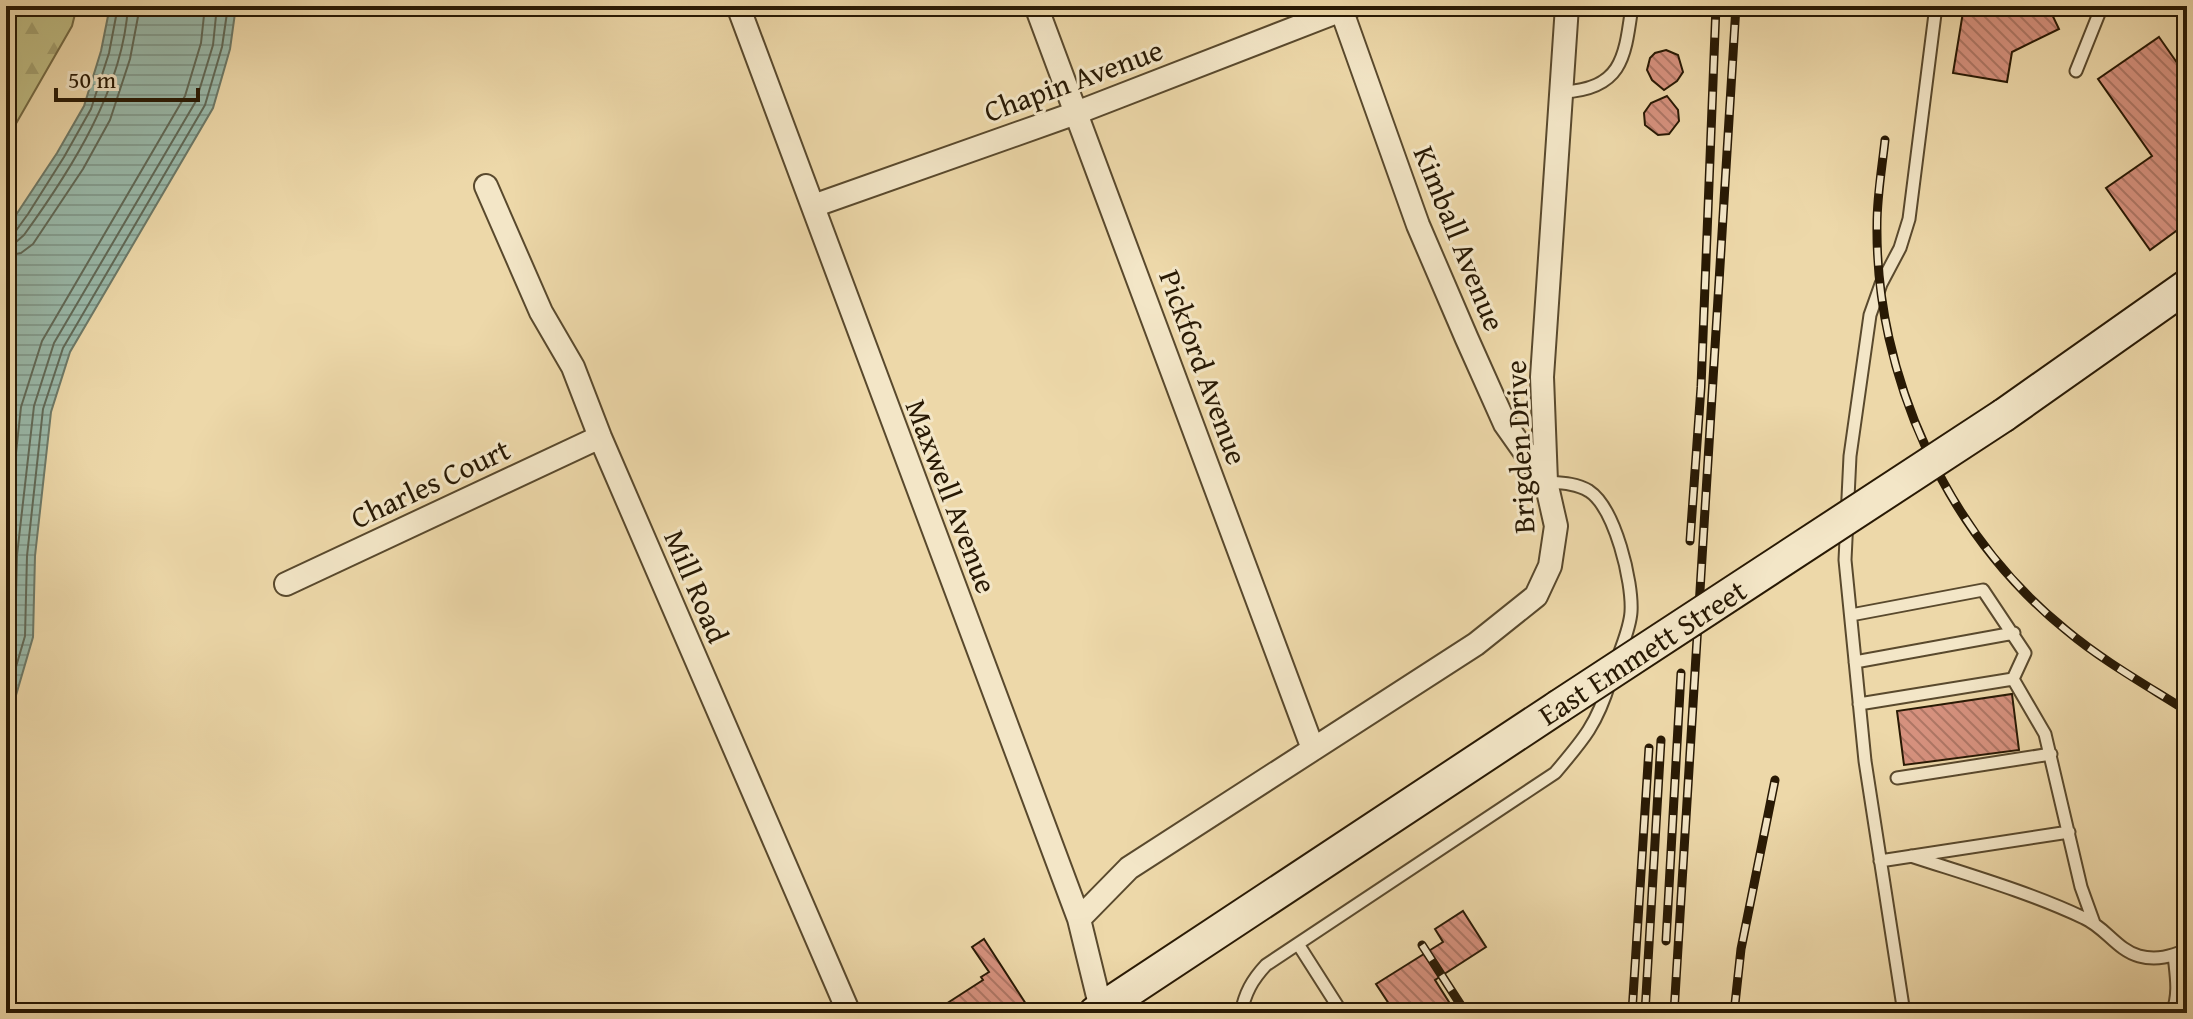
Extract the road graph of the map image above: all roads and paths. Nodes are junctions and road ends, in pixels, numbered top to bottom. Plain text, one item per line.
1 (738, 6) edge
2 (1036, 6) edge
3 (1567, 6) edge
4 (1632, 6) edge
5 (1936, 6) edge
6 (2102, 6) edge
7 (1344, 7) edge
8 (2076, 71) dead end
9 (1563, 92) junction
10 (1076, 113) junction
11 (486, 186) dead end
12 (813, 206) junction
13 (2187, 286) edge
14 (600, 437) junction
15 (1546, 482) junction
16 (286, 584) dead end
17 (1851, 615) junction
18 (2014, 633) junction
19 (1855, 662) junction
20 (2013, 679) junction
21 (1859, 704) junction
22 (1313, 749) junction
23 (2051, 754) junction
24 (1897, 778) dead end
25 (2069, 832) junction
26 (1911, 856) junction
27 (1880, 861) junction
28 (1079, 919) junction
29 (2094, 923) junction
30 (1298, 944) junction
31 (2187, 950) edge
32 (2174, 955) junction
33 (1099, 1012) edge
34 (849, 1013) edge
35 (1241, 1013) edge
36 (1342, 1013) edge
37 (1904, 1013) edge
38 (2172, 1013) edge

1 - 12 street, Maxwell Avenue
2 - 10 street, Pickford Avenue
3 - 9 street, Brigden Drive
4 - 9 lane
5 - 17 lane
6 - 8 lane
7 - 10 street, Chapin Avenue
7 - 15 street, Kimball Avenue
9 - 15 street, Brigden Drive
10 - 12 street, Chapin Avenue
10 - 22 street, Pickford Avenue
11 - 14 street, Mill Road
12 - 28 street, Maxwell Avenue
13 - 33 street, East Emmett Street, bridge
14 - 16 street, Charles Court
14 - 34 street, Mill Road
15 - 22 street, Brigden Drive
15 - 30 lane
17 - 18 lane
17 - 19 lane
18 - 19 lane
18 - 20 lane
19 - 21 lane
20 - 21 lane
20 - 23 lane
21 - 27 lane
22 - 28 street, Brigden Drive
23 - 24 lane
23 - 25 lane
25 - 26 lane
25 - 29 lane
26 - 27 lane
26 - 29 lane
27 - 37 lane
28 - 33 street, Maxwell Avenue
29 - 32 lane
30 - 35 lane
30 - 36 lane
31 - 32 lane
32 - 38 lane

